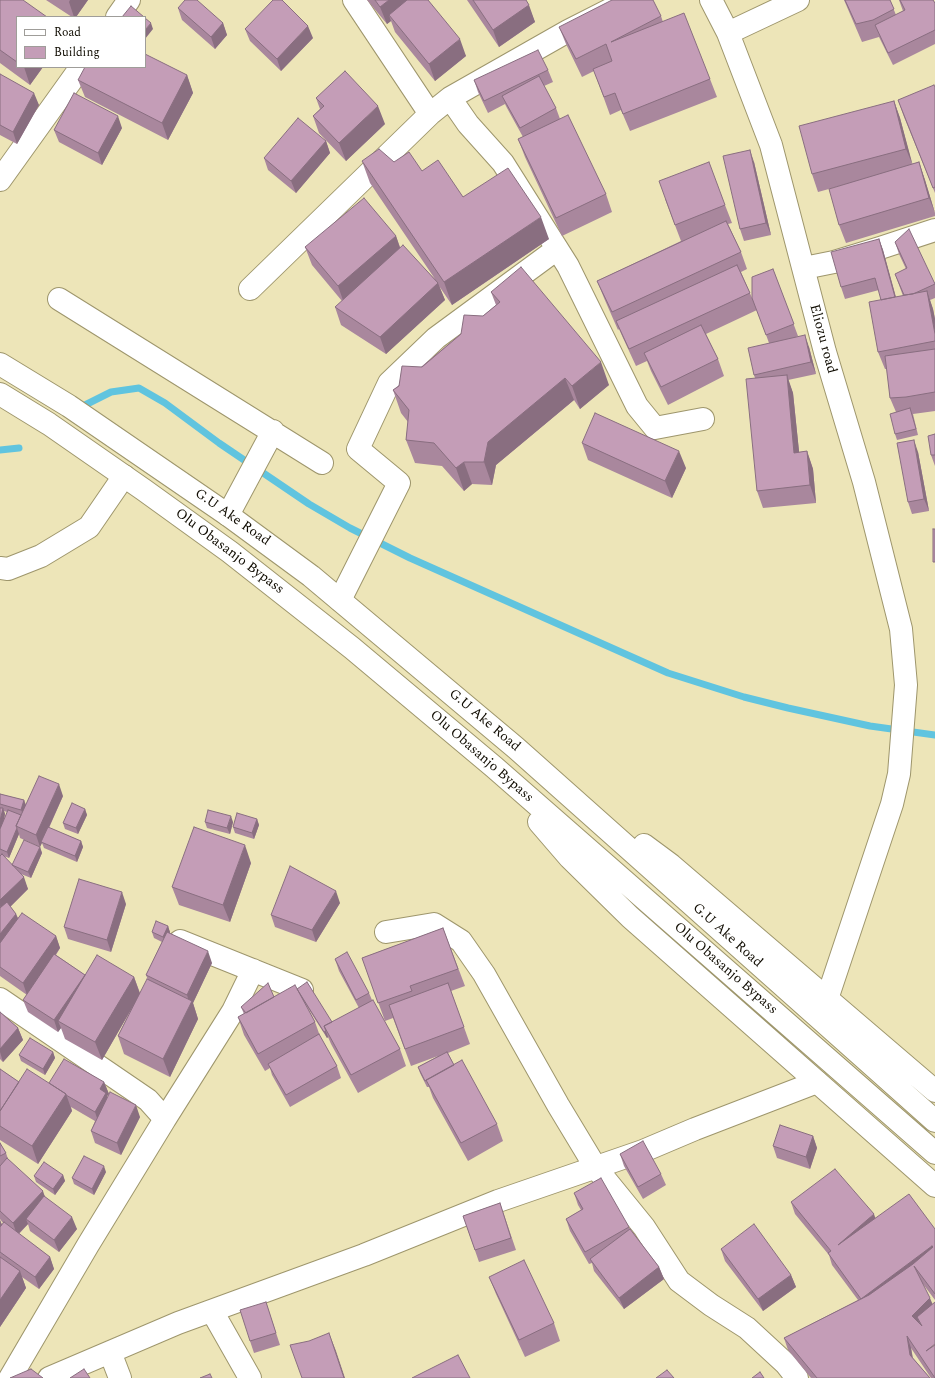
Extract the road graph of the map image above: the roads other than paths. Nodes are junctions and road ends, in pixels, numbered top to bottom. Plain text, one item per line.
1 (129, 0) edge
2 (354, 0) edge
3 (629, 0) edge
4 (711, 0) edge
5 (798, 0) edge
6 (118, 16) edge
7 (728, 33) junction
8 (80, 68) edge
9 (450, 98) junction
10 (430, 114) junction
11 (0, 180) edge
12 (935, 230) edge
13 (556, 249) junction
14 (804, 268) junction
15 (250, 289) dead end
16 (59, 299) dead end
17 (0, 364) edge
18 (0, 394) edge
19 (703, 419) dead end
20 (269, 438) junction
21 (322, 463) dead end
22 (124, 476) junction
23 (228, 515) junction
24 (0, 568) edge
25 (340, 600) junction
26 (516, 748) junction
27 (494, 767) junction
28 (386, 932) dead end
29 (172, 938) edge
30 (253, 970) junction
31 (302, 990) edge
32 (827, 999) junction
33 (0, 1000) edge
34 (817, 1082) junction
35 (935, 1091) edge
36 (165, 1119) junction
37 (935, 1121) edge
38 (935, 1153) edge
39 (596, 1168) junction
40 (935, 1186) edge
41 (212, 1311) junction
42 (110, 1352) junction
43 (10, 1378) edge
44 (49, 1378) edge
45 (120, 1378) edge
46 (250, 1378) edge
47 (797, 1378) edge

1 - 6 street
2 - 10 street
3 - 9 street
4 - 7 street, Eliozu road
5 - 7 street
7 - 14 street, Eliozu road
8 - 11 street
9 - 10 street
9 - 13 street
10 - 15 street
12 - 14 street
13 - 19 street
13 - 25 street
14 - 32 street, Eliozu road
16 - 20 street
17 - 23 street, G.U Ake Road
18 - 22 street, Olu Obasanjo Bypass
20 - 21 street
20 - 23 street
22 - 24 street
22 - 27 street, Olu Obasanjo Bypass
23 - 25 street, G.U Ake Road
25 - 26 street, G.U Ake Road
26 - 32 street
26 - 37 street, G.U Ake Road
27 - 34 street
27 - 38 street, Olu Obasanjo Bypass
28 - 39 street
29 - 30 street
30 - 31 street
30 - 36 street
32 - 35 street
33 - 36 street
34 - 39 street
34 - 40 street
36 - 43 street
39 - 41 street
39 - 47 street
41 - 42 street
41 - 46 street
42 - 44 street
42 - 45 street

